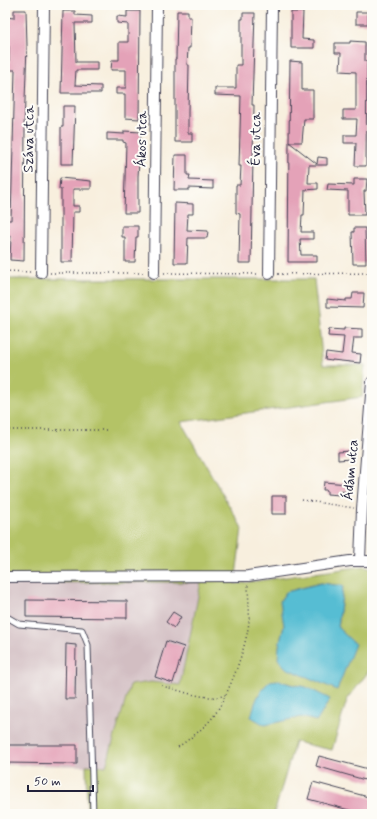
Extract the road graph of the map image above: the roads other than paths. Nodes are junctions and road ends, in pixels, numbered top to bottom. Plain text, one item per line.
1 (44, 5) edge
2 (157, 5) edge
3 (272, 5) edge
4 (41, 273) road end
5 (154, 273) road end
6 (269, 274) road end
7 (372, 382) edge
8 (360, 560) junction
9 (372, 561) edge
10 (5, 577) edge
11 (5, 617) edge
12 (93, 814) edge

1 - 4 street, Száva utca
2 - 5 street, Ákos utca
3 - 6 street, Éva utca
7 - 8 street, Ádám utca
8 - 9 street
8 - 10 street
11 - 12 lane

